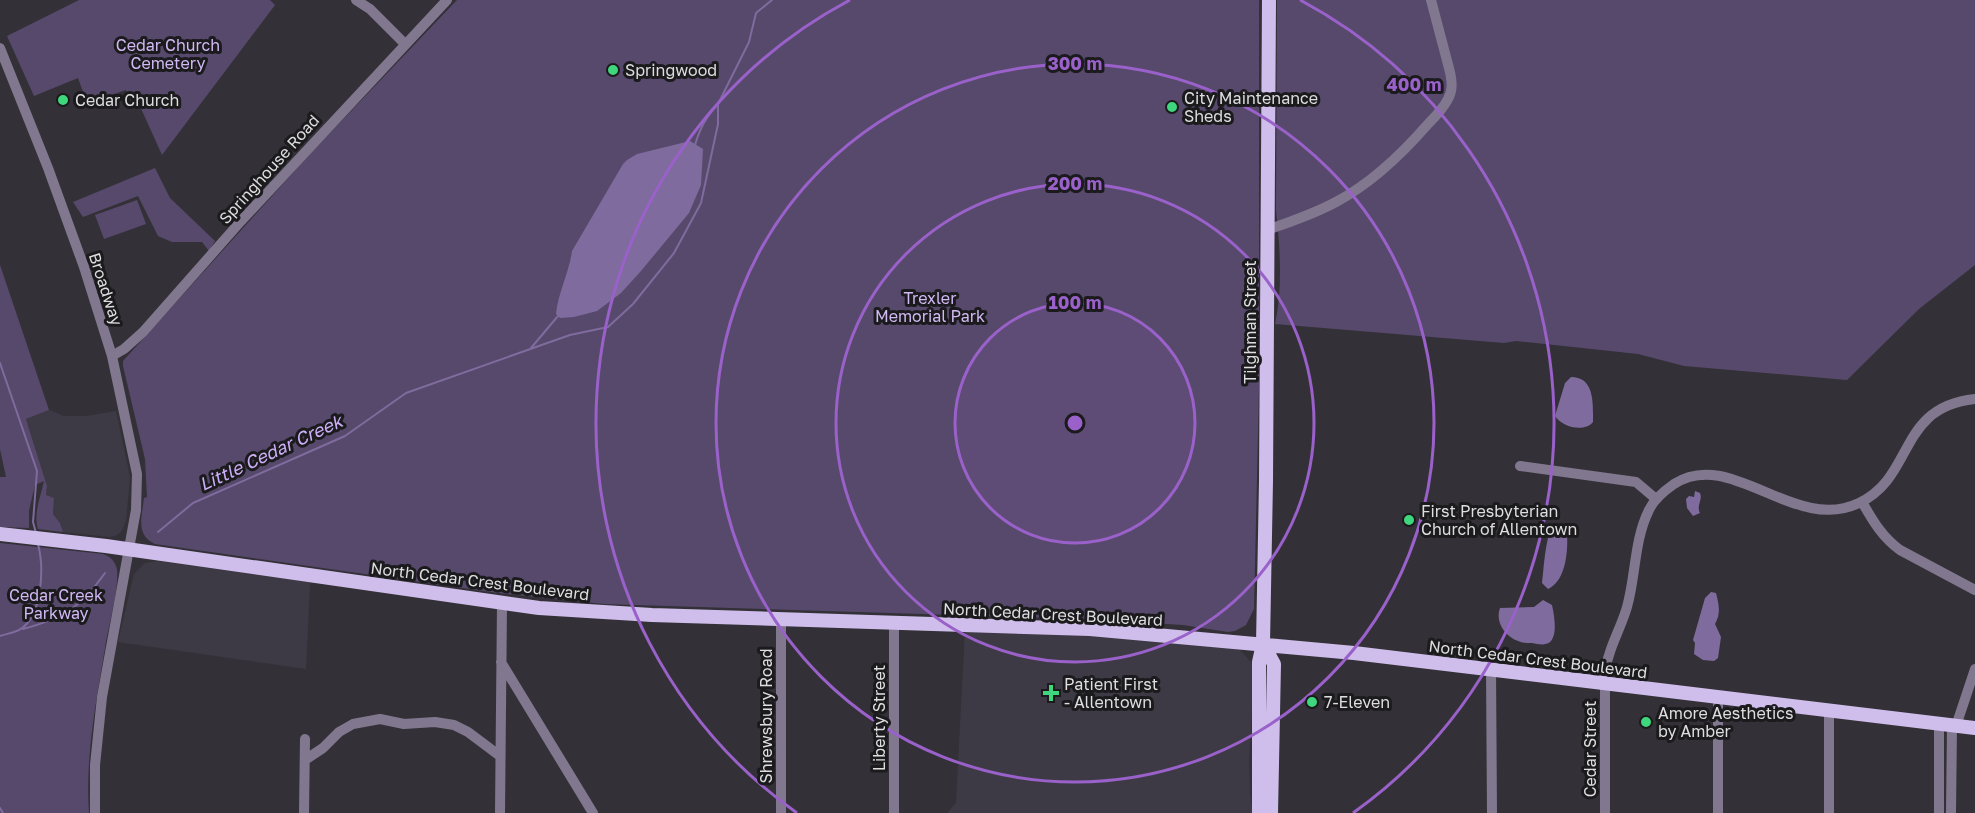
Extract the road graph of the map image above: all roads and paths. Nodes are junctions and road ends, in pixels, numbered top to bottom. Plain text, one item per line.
1 (356, 0) edge
2 (447, 0) edge
3 (1269, 0) edge
4 (1431, 0) edge
5 (405, 44) junction
6 (0, 48) edge
7 (1267, 230) junction
8 (112, 356) junction
9 (1975, 399) edge
10 (1520, 466) dead end
11 (1656, 499) junction
12 (1862, 502) junction
13 (0, 534) edge
14 (129, 549) junction
15 (1975, 590) edge
16 (502, 603) junction
17 (781, 619) junction
18 (894, 623) junction
19 (1263, 644) junction
20 (501, 662) junction
21 (1975, 669) edge
22 (1491, 670) junction
23 (1602, 684) junction
24 (517, 689) junction
25 (1718, 698) junction
26 (1829, 711) junction
27 (500, 712) junction
28 (1949, 725) junction
29 (1975, 728) edge
30 (305, 739) dead end
31 (500, 756) junction
32 (305, 760) junction
33 (95, 813) edge
34 (304, 813) edge
35 (500, 813) edge
36 (593, 813) edge
37 (781, 813) edge
38 (894, 813) edge
39 (1259, 813) edge
40 (1271, 813) edge
41 (1492, 813) edge
42 (1605, 813) edge
43 (1718, 813) edge
44 (1829, 813) edge
45 (1939, 813) edge
46 (1951, 813) edge

1 - 5 street
2 - 5 street, Springhouse Road
3 - 7 main road, Tilghman Street
4 - 7 street
5 - 8 street, Springhouse Road
6 - 8 street, Broadway
7 - 19 main road, Tilghman Street
8 - 14 street, Broadway
9 - 12 street
10 - 11 street
11 - 12 street
11 - 23 street, Cedar Street
12 - 15 street
13 - 14 main road, North Cedar Crest Boulevard
14 - 16 main road, North Cedar Crest Boulevard
14 - 33 street, Broadway
16 - 17 main road, North Cedar Crest Boulevard
16 - 20 street
17 - 18 main road, North Cedar Crest Boulevard
17 - 37 street, Shrewsbury Road
18 - 19 main road, North Cedar Crest Boulevard
18 - 38 street, Liberty Street
19 - 22 main road, North Cedar Crest Boulevard
19 - 39 main road, Tilghman Street
19 - 40 main road, Tilghman Street
20 - 24 street
20 - 27 street
21 - 28 street
22 - 23 main road, North Cedar Crest Boulevard
22 - 41 street
23 - 25 main road, North Cedar Crest Boulevard
23 - 42 street, Cedar Street
24 - 27 street
24 - 36 street
25 - 26 main road, North Cedar Crest Boulevard
25 - 43 street
26 - 28 main road, North Cedar Crest Boulevard
26 - 44 street
27 - 31 street
28 - 29 main road, North Cedar Crest Boulevard
28 - 45 street
28 - 46 street
30 - 32 street
31 - 32 street
31 - 35 street
32 - 34 street

